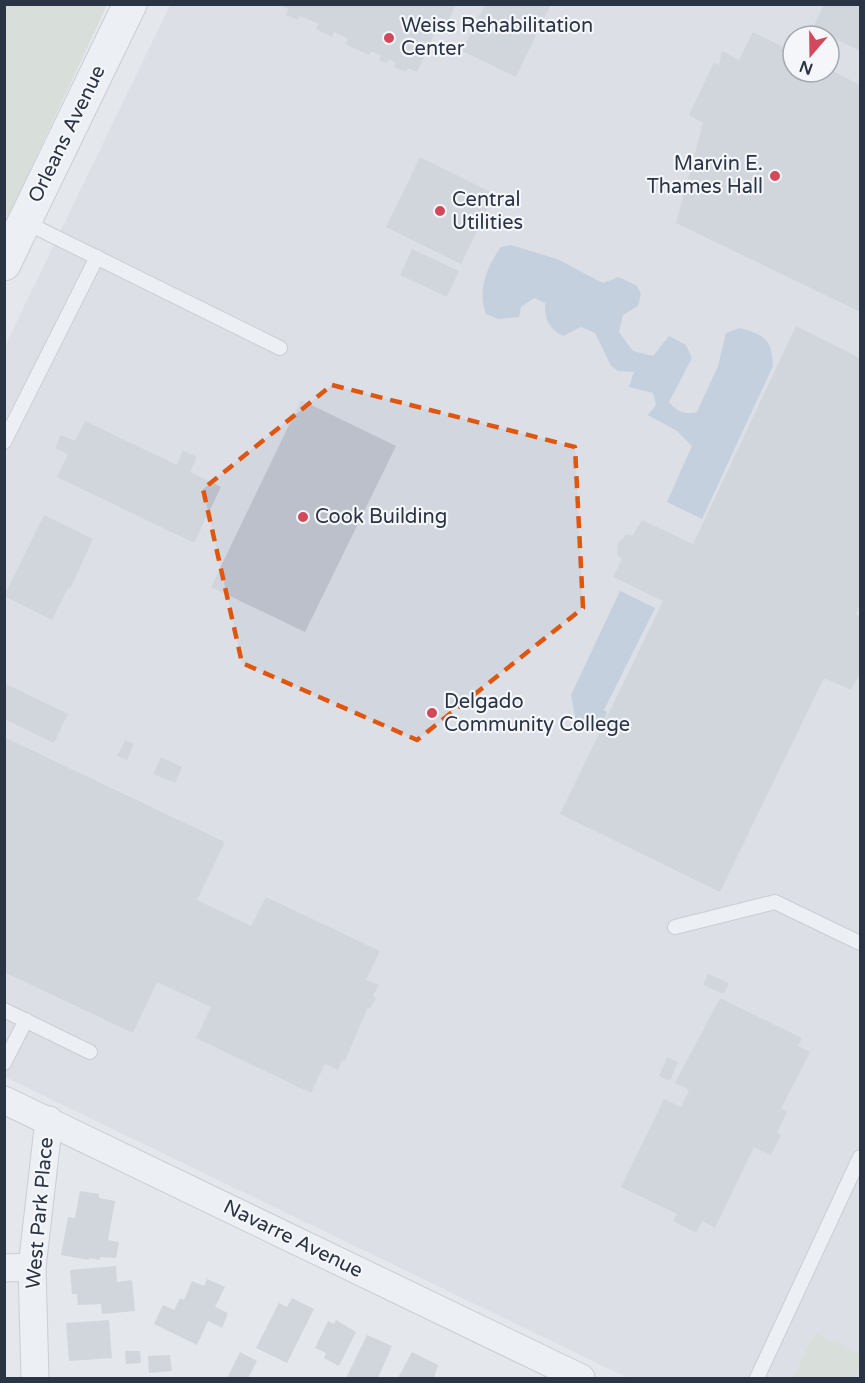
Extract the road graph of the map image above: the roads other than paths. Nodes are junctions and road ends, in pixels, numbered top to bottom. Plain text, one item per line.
1 (120, 8) edge
2 (25, 222) junction
3 (97, 257) junction
4 (4, 264) edge
5 (280, 348) dead end
6 (4, 442) edge
7 (675, 927) dead end
8 (861, 944) edge
9 (4, 1010) edge
10 (26, 1020) junction
11 (90, 1052) dead end
12 (4, 1063) edge
13 (4, 1100) edge
14 (49, 1120) junction
15 (861, 1157) edge
16 (32, 1267) junction
17 (4, 1268) edge
18 (35, 1378) edge
19 (581, 1378) edge
20 (757, 1378) edge

1 - 2 street, Orleans Avenue
2 - 3 lane
2 - 4 street, Orleans Avenue
3 - 5 lane
3 - 6 lane
7 - 8 lane
9 - 10 lane
10 - 11 lane
10 - 12 lane
13 - 14 street, Navarre Avenue
14 - 16 street, West Park Place
14 - 19 street, Navarre Avenue
15 - 20 lane
16 - 17 street
16 - 18 street, West Park Place

